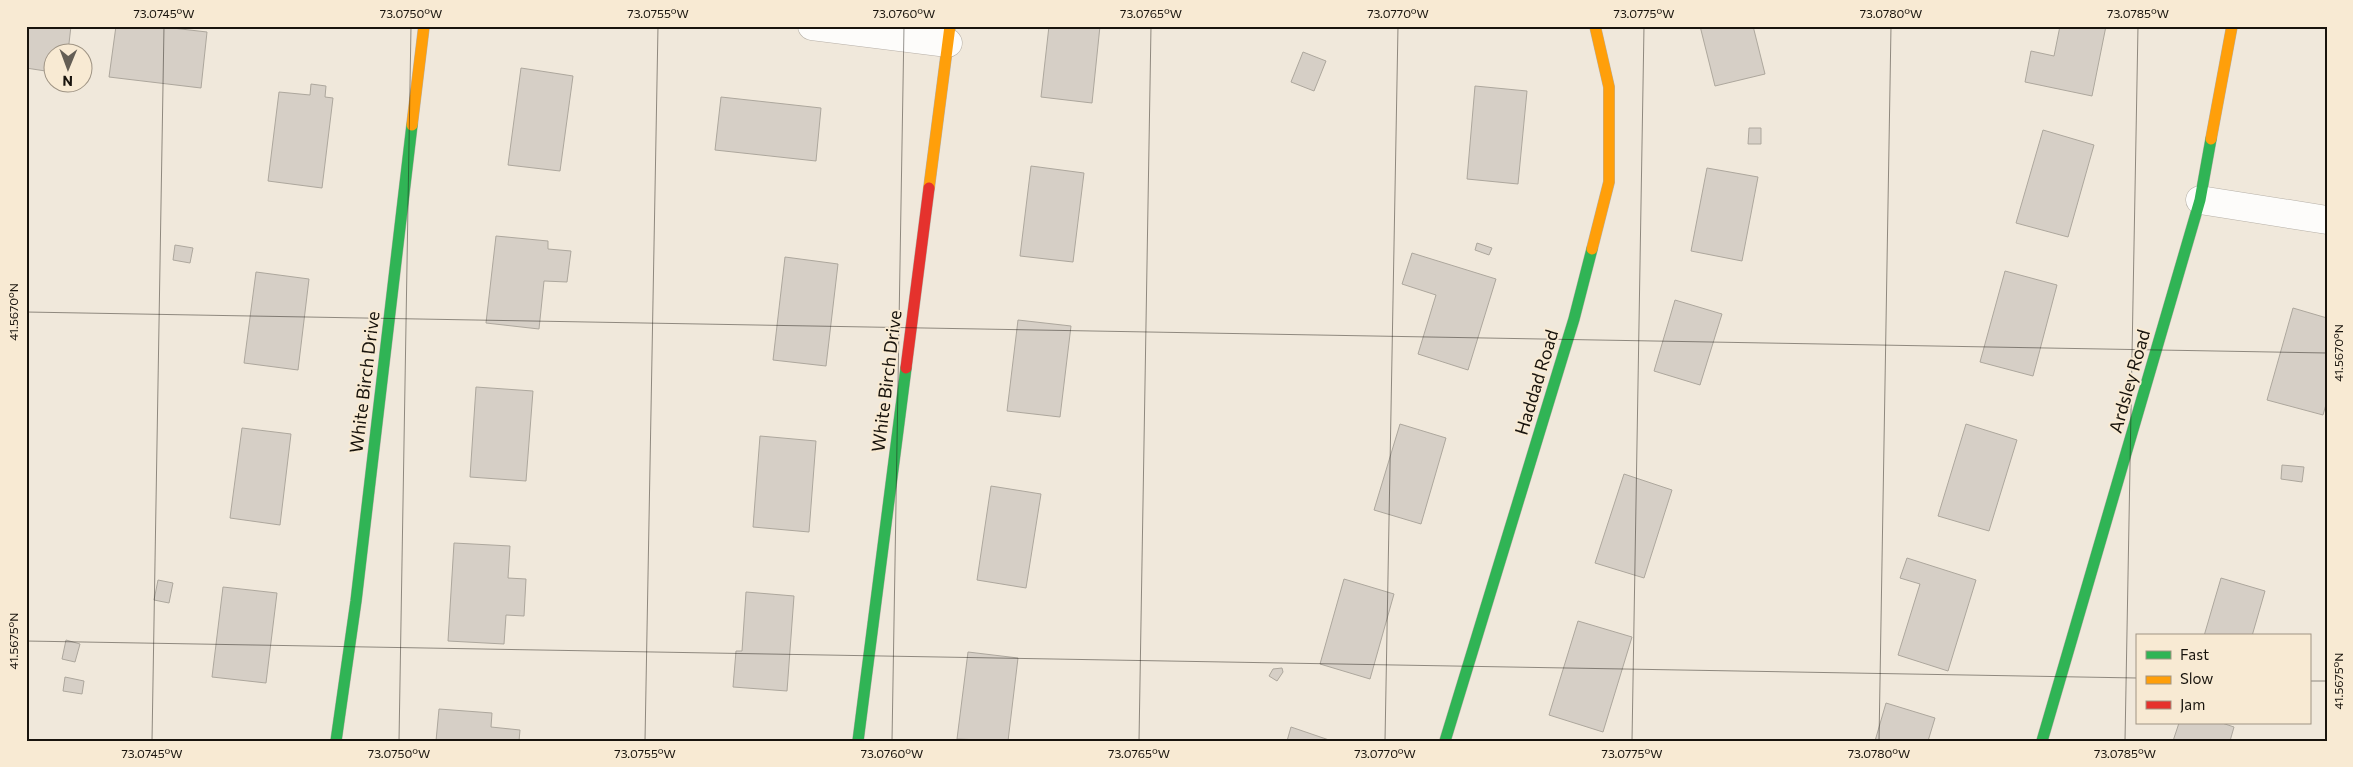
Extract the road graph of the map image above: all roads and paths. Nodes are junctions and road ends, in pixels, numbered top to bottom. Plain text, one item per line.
1 (424, 26) edge
2 (812, 26) edge
3 (1595, 26) edge
4 (2232, 26) edge
5 (949, 35) edge
6 (2200, 200) junction
7 (2327, 220) edge
8 (336, 741) edge
9 (858, 741) edge
10 (1445, 741) edge
11 (2042, 741) edge

1 - 8 street, White Birch Drive
2 - 5 street
3 - 10 street, Haddad Road
4 - 6 street, Ardsley Road
5 - 9 street, White Birch Drive
6 - 7 street
6 - 11 street, Ardsley Road

